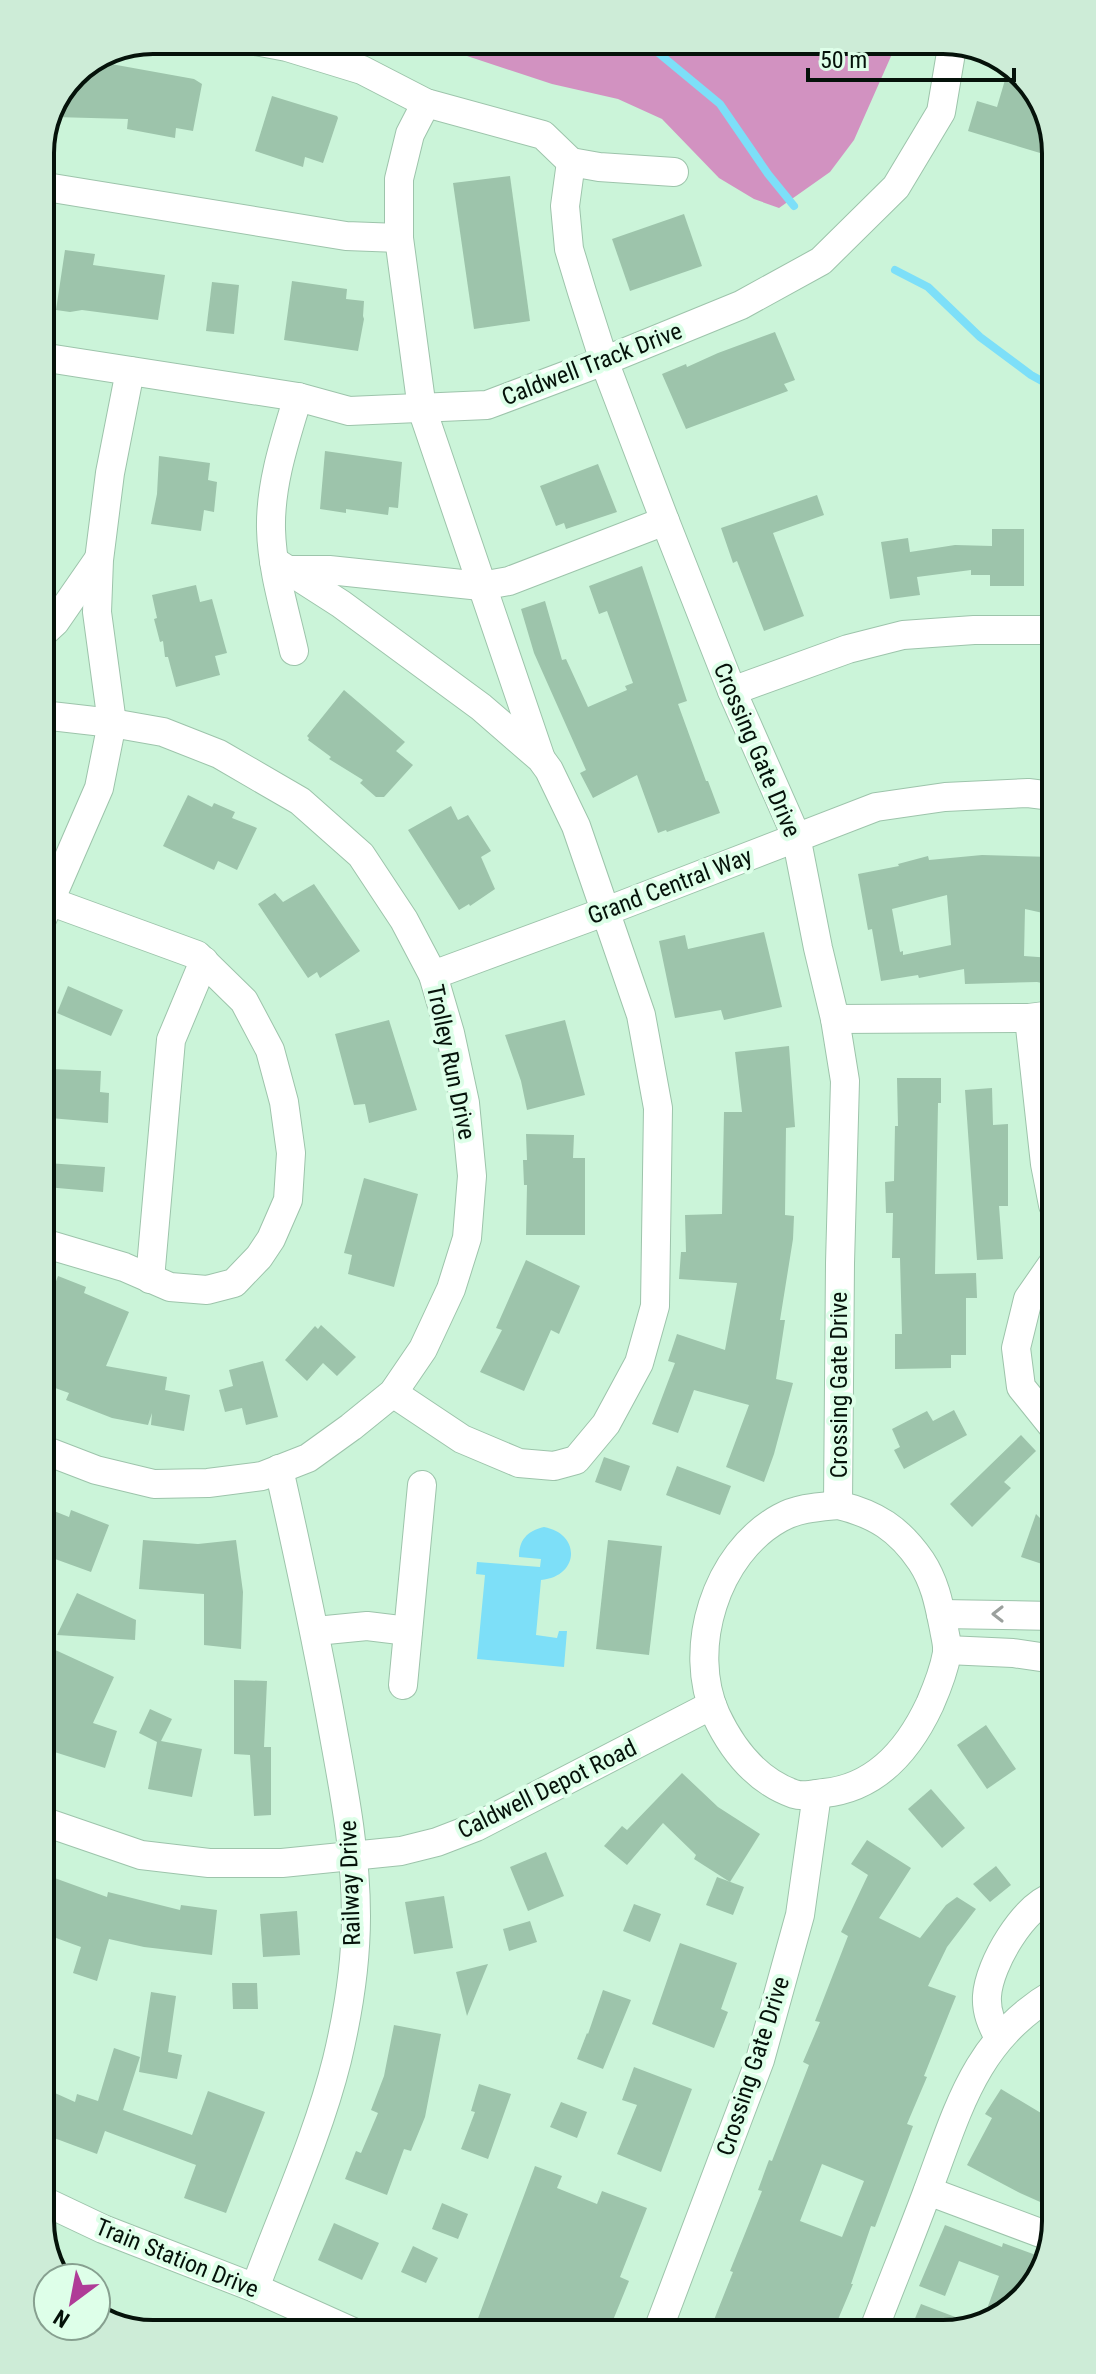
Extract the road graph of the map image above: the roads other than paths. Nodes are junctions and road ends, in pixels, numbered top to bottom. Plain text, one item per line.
1 (310, 54) edge
2 (951, 54) edge
3 (426, 103) junction
4 (571, 162) junction
5 (674, 172) dead end
6 (54, 188) edge
7 (399, 238) junction
8 (54, 359) edge
9 (604, 361) junction
10 (130, 371) junction
11 (298, 397) junction
12 (422, 409) junction
13 (665, 521) junction
14 (99, 560) junction
15 (283, 566) junction
16 (481, 586) junction
17 (54, 623) edge
18 (1042, 630) edge
19 (294, 651) dead end
20 (732, 691) junction
21 (54, 716) edge
22 (112, 723) junction
23 (541, 759) junction
24 (1042, 795) edge
25 (796, 836) junction
26 (54, 887) edge
27 (54, 910) edge
28 (604, 912) junction
29 (204, 961) junction
30 (433, 975) junction
31 (1041, 1016) edge
32 (835, 1019) junction
33 (1042, 1053) edge
34 (54, 1246) edge
35 (150, 1279) junction
36 (1042, 1279) edge
37 (393, 1393) junction
38 (1042, 1413) edge
39 (54, 1454) edge
40 (279, 1469) junction
41 (422, 1485) dead end
42 (838, 1505) junction
43 (941, 1614) junction
44 (1042, 1616) edge
45 (316, 1631) junction
46 (408, 1631) junction
47 (947, 1650) junction
48 (1042, 1657) edge
49 (403, 1685) dead end
50 (712, 1705) junction
51 (817, 1794) junction
52 (54, 1825) edge
53 (354, 1856) junction
54 (1042, 1902) edge
55 (1042, 2001) edge
56 (999, 2038) junction
57 (928, 2191) junction
58 (54, 2206) edge
59 (1041, 2233) edge
60 (255, 2288) junction
61 (326, 2320) edge
62 (662, 2320) edge
63 (878, 2320) edge

1 - 3 street
2 - 9 street, Caldwell Track Drive
3 - 4 street
3 - 7 street
4 - 5 street
4 - 9 street, Crossing Gate Drive
6 - 7 street
7 - 12 street
8 - 10 street, Caldwell Track Drive
9 - 12 street, Caldwell Track Drive
9 - 13 street, Crossing Gate Drive
10 - 11 street, Caldwell Track Drive
10 - 14 street
11 - 12 street, Caldwell Track Drive
11 - 15 street
12 - 16 street
13 - 16 street
13 - 20 street, Crossing Gate Drive
14 - 17 street
14 - 22 street
15 - 16 street
15 - 19 street
15 - 23 street
16 - 23 street
18 - 20 street
20 - 25 street, Crossing Gate Drive
21 - 22 street, Trolley Run Drive
22 - 26 street
22 - 30 street, Trolley Run Drive
23 - 28 street
24 - 25 street, Grand Central Way
25 - 28 street, Grand Central Way
25 - 32 street, Crossing Gate Drive
27 - 29 street
28 - 30 street, Grand Central Way
28 - 37 street
29 - 35 street
29 - 35 street
30 - 37 street, Trolley Run Drive
31 - 32 street
31 - 33 street
32 - 42 street, Crossing Gate Drive
34 - 35 street
36 - 38 street
37 - 40 street, Trolley Run Drive
39 - 40 street, Trolley Run Drive
40 - 45 street, Railway Drive
41 - 46 street
42 - 43 street
42 - 50 street
44 -> 43 street
43 - 47 street
45 - 46 street
45 - 53 street, Railway Drive
46 - 49 street
47 - 48 street
47 - 51 street
50 - 51 street
50 - 53 street, Caldwell Depot Road
51 - 62 street, Crossing Gate Drive
52 - 53 street, Caldwell Depot Road
53 - 60 street, Railway Drive
54 - 56 street
55 - 56 street
56 - 57 street
57 - 59 street
57 - 63 street
58 - 60 street, Train Station Drive
60 - 61 street, Train Station Drive

